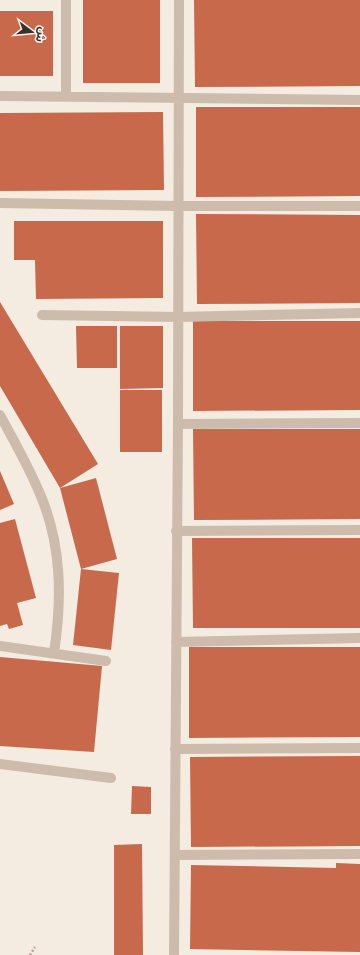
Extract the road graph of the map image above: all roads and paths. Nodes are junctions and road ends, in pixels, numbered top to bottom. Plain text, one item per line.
1 (66, 0) edge
2 (179, 0) edge
3 (0, 96) edge
4 (66, 96) junction
5 (178, 99) junction
6 (360, 100) edge
7 (0, 203) edge
8 (178, 206) junction
9 (360, 206) edge
10 (360, 313) edge
11 (42, 315) dead end
12 (178, 316) junction
13 (0, 415) edge
14 (360, 423) edge
15 (178, 424) junction
16 (360, 530) edge
17 (176, 531) junction
18 (360, 638) edge
19 (176, 642) junction
20 (0, 646) edge
21 (54, 653) junction
22 (106, 661) dead end
23 (360, 748) edge
24 (175, 749) junction
25 (0, 764) edge
26 (111, 778) dead end
27 (360, 854) edge
28 (175, 855) junction
29 (35, 947) dead end
30 (30, 955) edge
31 (174, 955) edge

1 - 4 street
2 - 5 street
3 - 4 street
4 - 5 street
5 - 6 street
5 - 8 street
7 - 8 street
8 - 9 street
8 - 12 street
10 - 12 street
11 - 12 street
12 - 15 street
13 - 21 street
14 - 15 street
15 - 17 street
16 - 17 street
17 - 19 street
18 - 19 street
19 - 24 street
20 - 21 street
21 - 22 street
23 - 24 street
24 - 28 street
25 - 26 street
27 - 28 street
28 - 31 street
29 - 30 path

